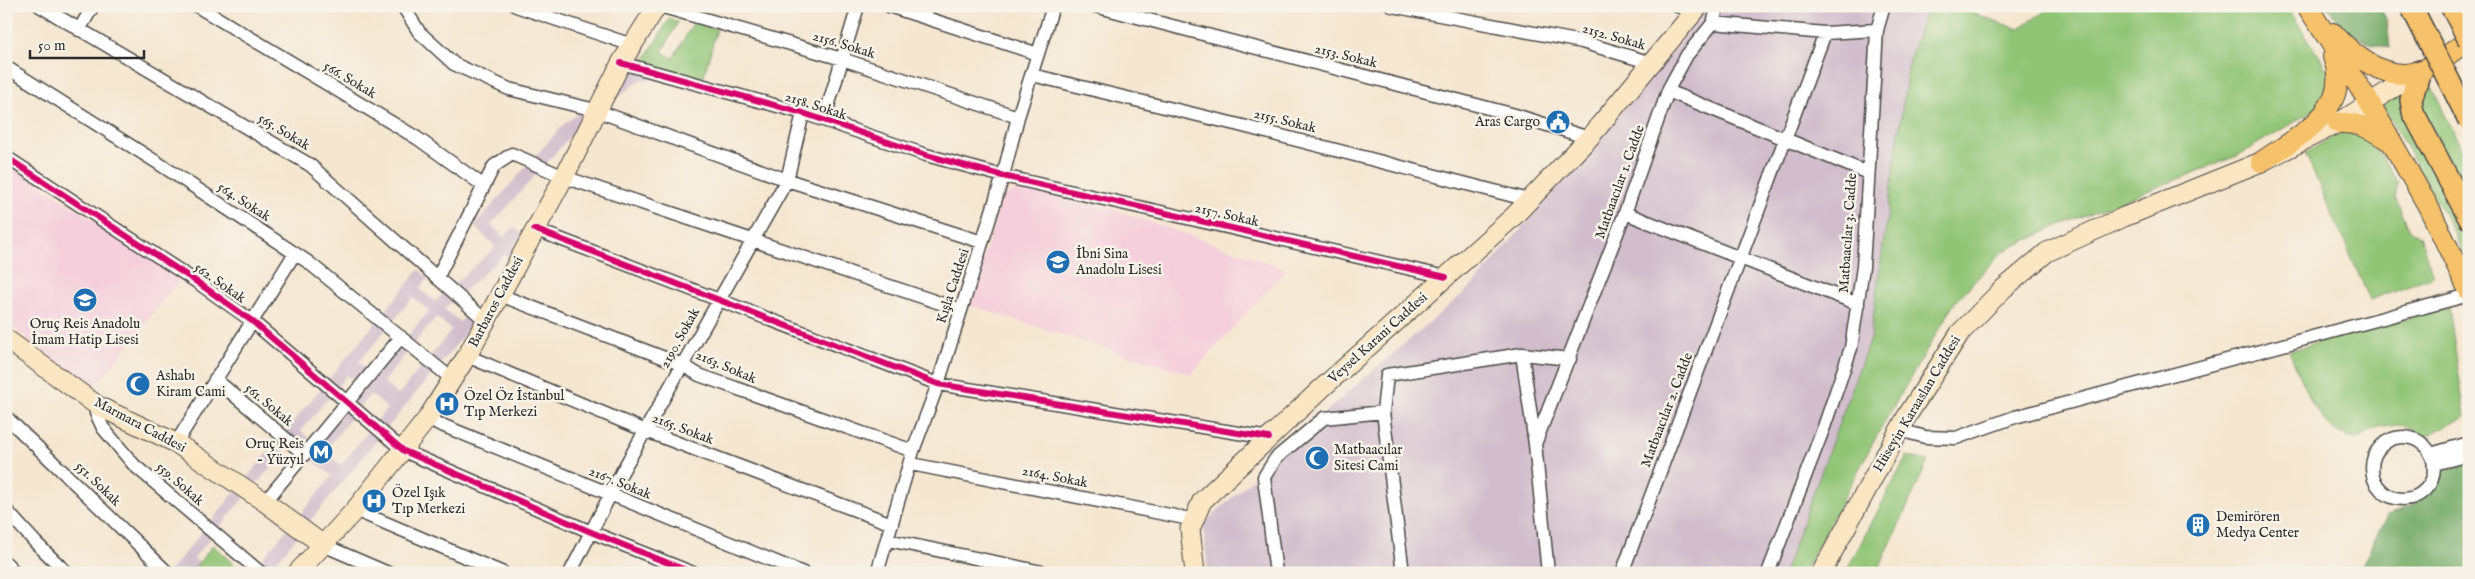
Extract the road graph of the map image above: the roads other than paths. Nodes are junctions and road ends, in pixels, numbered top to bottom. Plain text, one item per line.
1 (40, 6) edge
2 (94, 6) edge
3 (197, 6) edge
4 (403, 6) edge
5 (516, 6) edge
6 (658, 6) edge
7 (858, 6) edge
8 (890, 6) edge
9 (1053, 6) edge
10 (1095, 6) edge
11 (1392, 6) edge
12 (1676, 6) edge
13 (1718, 6) edge
14 (1884, 6) edge
15 (2308, 6) edge
16 (2411, 6) edge
17 (2451, 6) edge
18 (1698, 9) edge
19 (1713, 24) junction
20 (79, 30) junction
21 (1877, 30) junction
22 (2322, 32) junction
23 (1825, 33) junction
24 (2469, 40) edge
25 (632, 45) junction
26 (1038, 54) junction
27 (842, 59) junction
28 (621, 63) junction
29 (1651, 63) junction
30 (6, 67) edge
31 (2420, 71) junction
32 (1032, 75) junction
33 (1668, 91) junction
34 (2370, 102) junction
35 (595, 110) junction
36 (803, 113) junction
37 (1018, 117) junction
38 (824, 120) junction
39 (2469, 120) edge
40 (2338, 123) junction
41 (1589, 138) junction
42 (1785, 138) junction
43 (2392, 143) junction
44 (6, 157) edge
45 (2261, 162) junction
46 (1868, 173) junction
47 (1003, 176) junction
48 (564, 177) junction
49 (787, 180) junction
50 (484, 186) junction
51 (1529, 200) junction
52 (1625, 213) junction
53 (2469, 218) edge
54 (534, 229) junction
55 (754, 239) junction
56 (982, 242) junction
57 (295, 253) junction
58 (1740, 258) junction
59 (1446, 277) junction
60 (438, 278) junction
61 (2469, 291) edge
62 (500, 295) junction
63 (2469, 295) edge
64 (718, 301) junction
65 (1858, 304) junction
66 (961, 310) junction
67 (252, 321) junction
68 (486, 321) junction
69 (401, 337) junction
70 (6, 339) edge
71 (1522, 354) junction
72 (467, 356) junction
73 (1570, 359) junction
74 (683, 365) junction
75 (215, 379) junction
76 (452, 379) junction
77 (938, 384) junction
78 (348, 402) junction
79 (98, 406) junction
80 (1383, 412) junction
81 (6, 417) edge
82 (426, 419) junction
83 (1900, 430) junction
84 (646, 431) junction
85 (1269, 438) junction
86 (176, 443) junction
87 (2469, 443) edge
88 (1535, 444) junction
89 (404, 450) junction
90 (304, 454) junction
91 (2469, 455) edge
92 (912, 458) junction
93 (2433, 459) junction
94 (609, 496) junction
95 (265, 502) junction
96 (6, 510) edge
97 (355, 510) junction
98 (1195, 520) junction
99 (892, 524) junction
100 (591, 532) junction
101 (888, 540) junction
102 (323, 545) junction
103 (6, 563) edge
104 (16, 573) edge
105 (67, 573) edge
106 (168, 573) edge
107 (261, 573) edge
108 (297, 573) edge
109 (388, 573) edge
110 (503, 573) edge
111 (570, 573) edge
112 (693, 573) edge
113 (803, 573) edge
114 (877, 573) edge
115 (1047, 573) edge
116 (1195, 573) edge
117 (1276, 573) edge
118 (1403, 573) edge
119 (1548, 573) edge
120 (1622, 573) edge
121 (1768, 573) edge
122 (1821, 573) edge

1 - 20 street, 565. Sokak
2 - 20 street
3 - 50 street, 566. Sokak
4 - 35 street
5 - 25 street
6 - 25 main road, Barbaros Caddesi
6 - 27 street, 2156. Sokak
7 - 27 street
8 - 26 street
9 - 26 street, Kışla Caddesi
10 - 41 street, 2153. Sokak
11 - 29 street, 2152. Sokak
12 - 18 street
13 - 19 street
14 - 21 street, Matbaacılar 3. Cadde
15 - 22 main road
15 - 31 main road
16 - 39 highway, bridge
17 - 24 highway, bridge
18 - 29 main road, Veysel Karani Caddesi
19 - 23 street
19 - 33 street, Matbaacılar 1. Cadde
20 - 60 street, 565. Sokak
21 - 23 street
21 - 46 street, Matbaacılar 3. Cadde
22 - 34 main road
22 - 45 main road
23 - 42 street, Matbaacılar 2. Cadde
24 - 31 main road
25 - 28 main road, Barbaros Caddesi
26 - 32 street, Kışla Caddesi
27 - 37 street, 2156. Sokak
27 - 38 street
28 - 35 main road, Barbaros Caddesi
28 - 36 street, 2158. Sokak
29 - 41 main road, Veysel Karani Caddesi
30 - 57 street, 564. Sokak
31 - 34 main road, Hüseyin Karaaslan Caddesi
31 - 53 highway
32 - 37 street, Kışla Caddesi
32 - 51 street, 2155. Sokak
33 - 42 street
33 - 52 street, Matbaacılar 1. Cadde
34 - 40 main road, Hüseyin Karaaslan Caddesi
34 - 43 main road
35 - 48 main road, Barbaros Caddesi
35 - 49 street
36 - 38 street, 2158. Sokak
36 - 49 street, 2190. Sokak
37 - 47 street, Kışla Caddesi
38 - 47 street, 2158. Sokak
40 - 43 main road
40 - 45 main road, Hüseyin Karaaslan Caddesi
41 - 51 main road, Veysel Karani Caddesi
42 - 46 street
42 - 58 street, Matbaacılar 2. Cadde
43 - 61 main road
44 - 67 street, 562. Sokak
45 - 83 main road, Hüseyin Karaaslan Caddesi
46 - 65 street, Matbaacılar 3. Cadde
47 - 56 street, Kışla Caddesi
47 - 59 street, 2157. Sokak
48 - 50 street
48 - 54 main road, Barbaros Caddesi
48 - 55 street
49 - 55 street, 2190. Sokak
49 - 56 street
50 - 60 street
51 - 59 main road, Veysel Karani Caddesi
52 - 58 street
52 - 73 street, Matbaacılar 1. Cadde
54 - 62 main road, Barbaros Caddesi
54 - 64 street
55 - 64 street, 2190. Sokak
55 - 66 street
56 - 66 street, Kışla Caddesi
57 - 67 street
57 - 69 street, 564. Sokak
58 - 65 street
58 - 120 street, Matbaacılar 2. Cadde
59 - 85 main road, Veysel Karani Caddesi
60 - 68 street, 565. Sokak
62 - 68 main road, Barbaros Caddesi
62 - 74 street, 2163. Sokak
63 - 83 street
64 - 74 street, 2190. Sokak
64 - 77 street
65 - 121 street, Matbaacılar 3. Cadde
66 - 77 street, Kışla Caddesi
67 - 75 street
67 - 78 street, 562. Sokak
68 - 72 main road, Barbaros Caddesi
69 - 76 street, 564. Sokak
69 - 78 street
70 - 79 main road, Marmara Caddesi
71 - 73 street
71 - 80 street
71 - 88 street, Matbaacılar 1. Cadde
72 - 76 main road, Barbaros Caddesi
72 - 84 street, 2165. Sokak
73 - 88 street, Matbaacılar 1. Cadde
74 - 84 street, 2190. Sokak
74 - 92 street, 2163. Sokak
75 - 86 street
75 - 90 street, 561. Sokak
76 - 82 main road, Barbaros Caddesi
77 - 85 street
77 - 92 street, Kışla Caddesi
78 - 89 street, 562. Sokak
78 - 90 street
79 - 86 main road, Marmara Caddesi
79 - 107 street, 559. Sokak
80 - 117 street
80 - 118 street
81 - 106 street, 551. Sokak
82 - 89 main road, Barbaros Caddesi
82 - 94 street, 2167. Sokak
83 - 122 main road, Hüseyin Karaaslan Caddesi
84 - 94 street, 2190. Sokak
84 - 99 street, 2165. Sokak
85 - 98 main road, Veysel Karani Caddesi
86 - 95 main road, Marmara Caddesi
87 - 93 street
88 - 119 street, Matbaacılar 1. Cadde
89 - 97 main road, Barbaros Caddesi
89 - 100 street, 562. Sokak
90 - 95 street
91 - 93 street
92 - 98 street, 2164. Sokak
92 - 99 street, Kışla Caddesi
93 - 93 street
94 - 100 street, 2190. Sokak
94 - 113 street, 2167. Sokak
95 - 102 main road, Marmara Caddesi
96 - 105 street
97 - 102 main road, Barbaros Caddesi
97 - 110 street
98 - 116 main road, Veysel Karani Caddesi
99 - 101 street, Kışla Caddesi
100 - 111 street, 2190. Sokak
100 - 112 street, 562. Sokak
101 - 114 street, Kışla Caddesi
101 - 115 street
102 - 108 main road, Barbaros Caddesi
102 - 109 street
103 - 104 street

